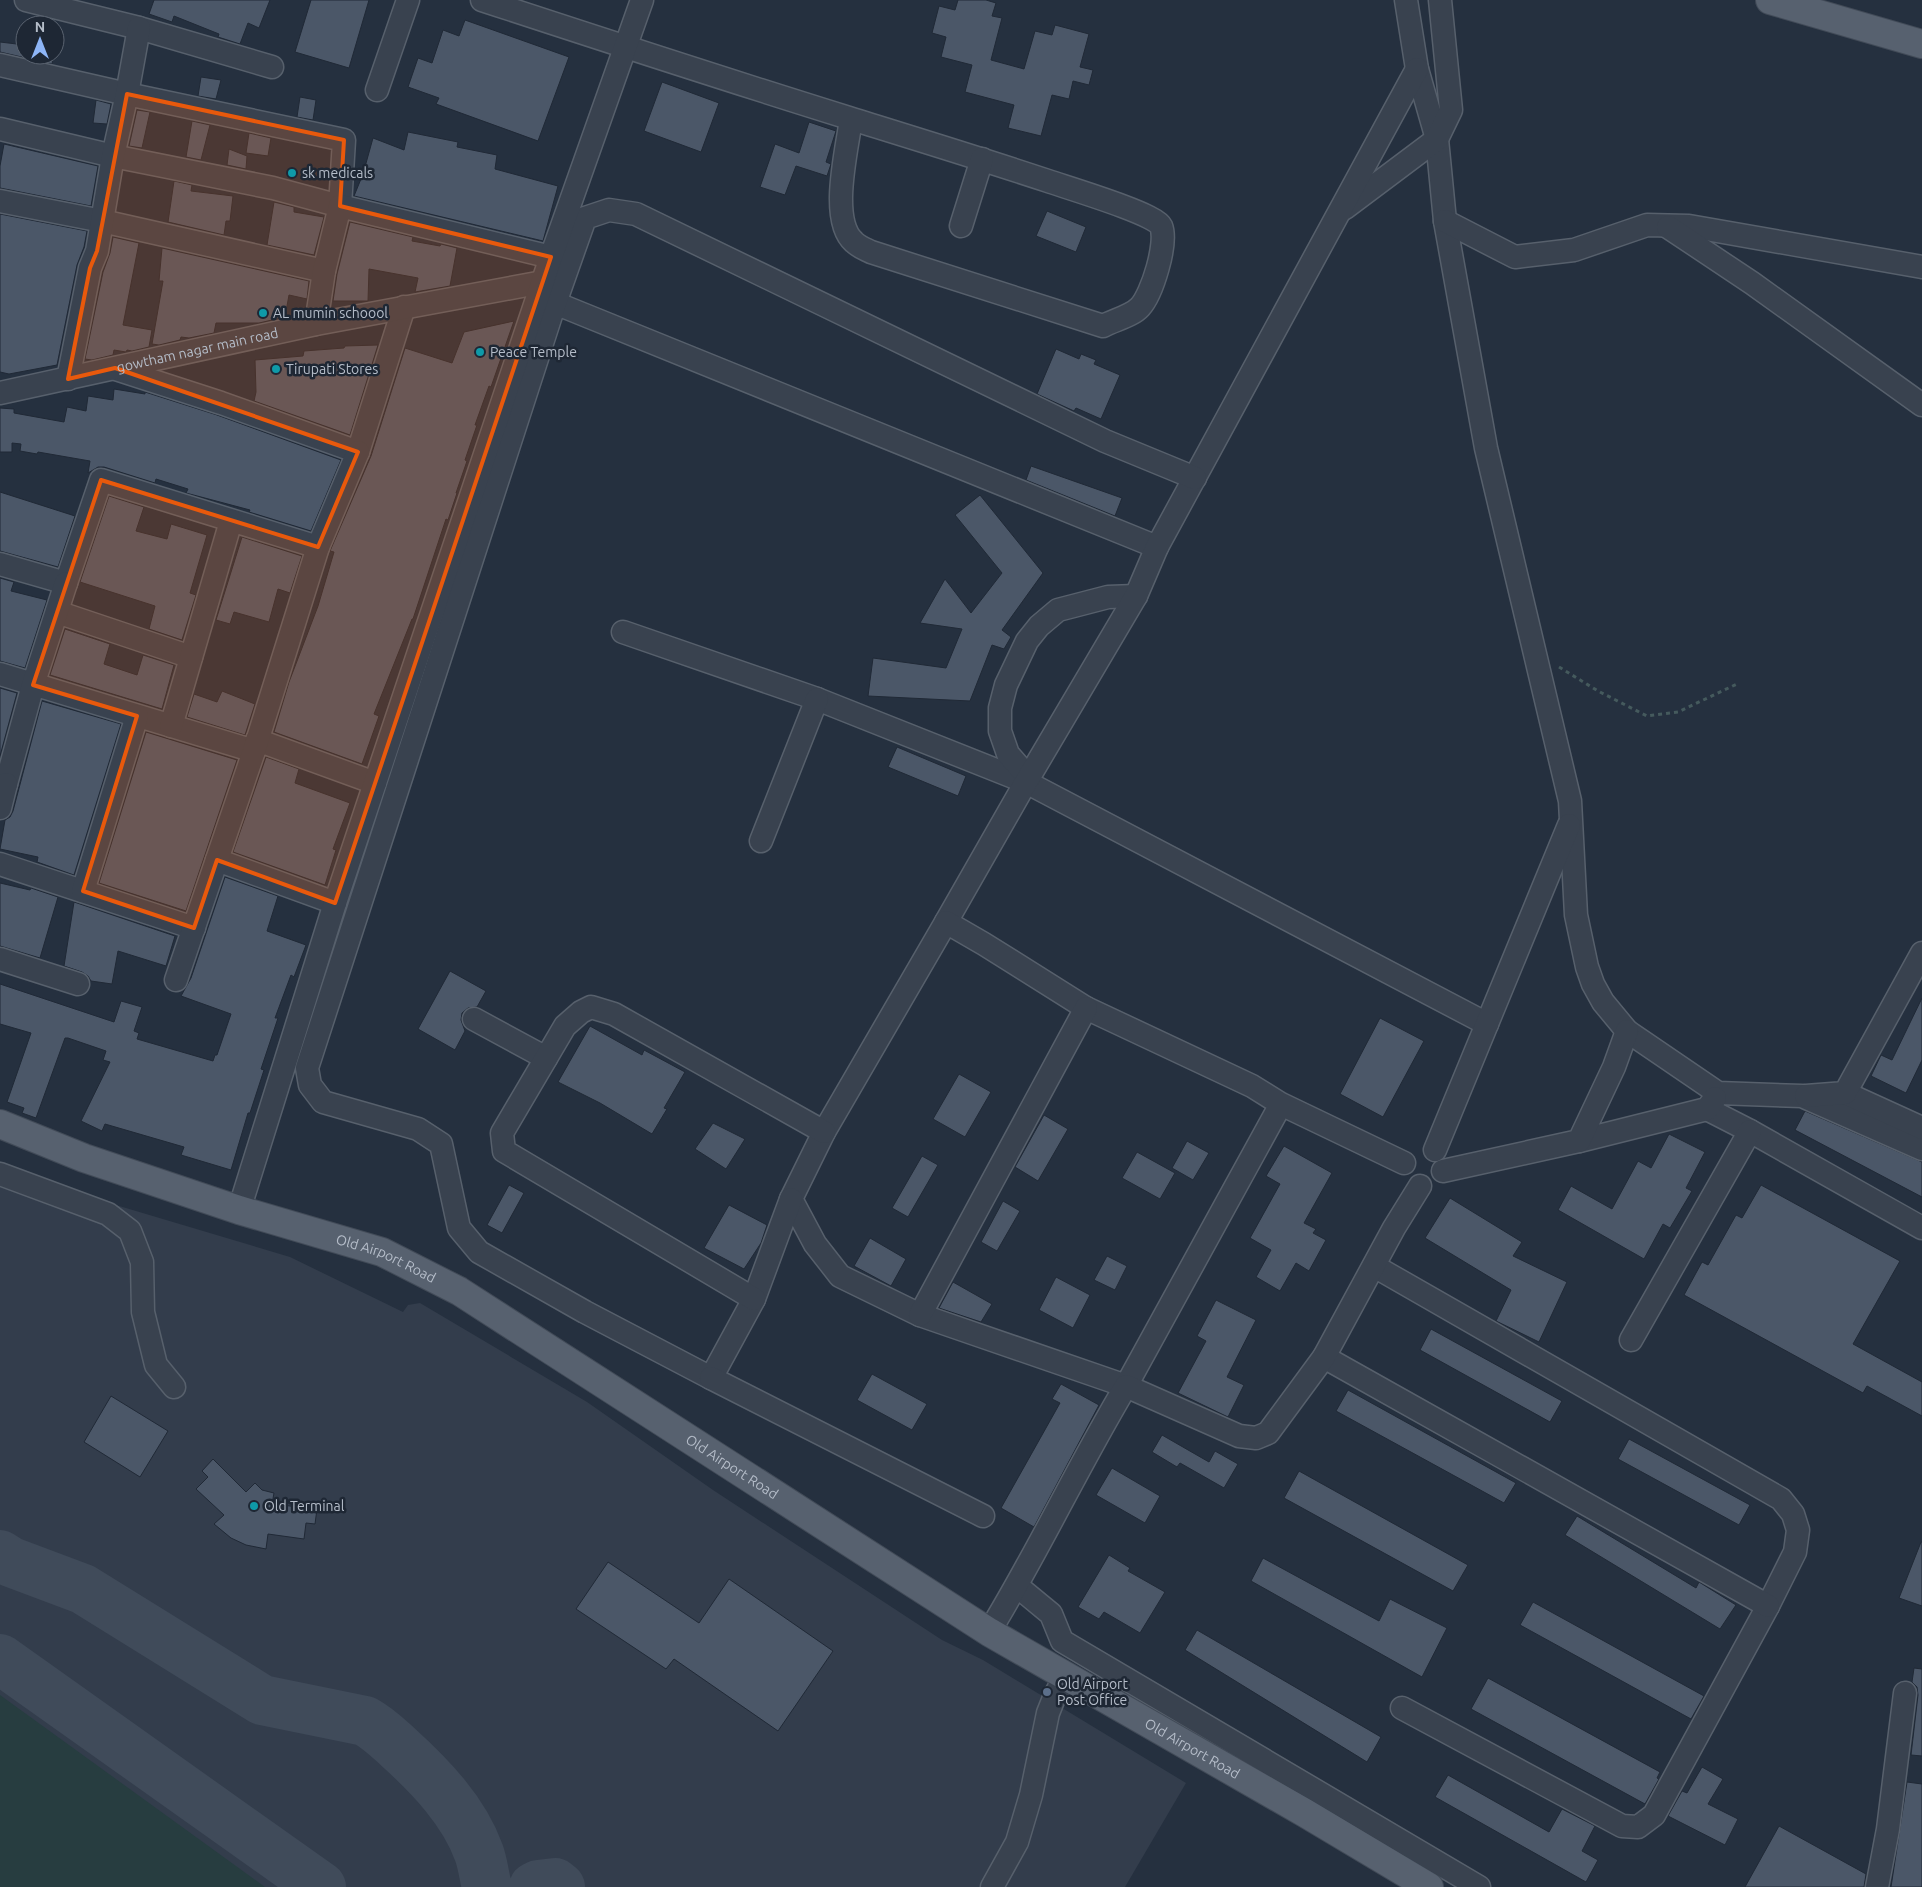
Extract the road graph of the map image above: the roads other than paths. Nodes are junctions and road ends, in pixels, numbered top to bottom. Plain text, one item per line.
1 (26, 0) edge
2 (408, 0) edge
3 (482, 0) edge
4 (642, 0) edge
5 (1406, 0) edge
6 (1440, 0) edge
7 (1770, 0) edge
8 (1823, 0) edge
9 (139, 28) junction
10 (1922, 29) edge
11 (1922, 44) edge
12 (625, 47) junction
13 (0, 65) edge
14 (272, 67) dead end
15 (1417, 69) junction
16 (377, 90) dead end
17 (127, 94) junction
18 (851, 119) junction
19 (0, 128) edge
20 (1437, 139) junction
21 (113, 156) junction
22 (982, 159) junction
23 (0, 201) edge
24 (340, 206) junction
25 (1339, 213) junction
26 (102, 221) junction
27 (1445, 221) junction
28 (961, 226) dead end
29 (1665, 226) junction
30 (551, 258) junction
31 (1922, 267) edge
32 (324, 271) junction
33 (543, 282) junction
34 (555, 303) junction
35 (404, 307) junction
36 (316, 324) junction
37 (115, 368) junction
38 (68, 379) junction
39 (0, 393) edge
40 (1922, 405) edge
41 (358, 452) junction
42 (1195, 478) junction
43 (232, 521) junction
44 (318, 547) junction
45 (1157, 547) junction
46 (0, 564) edge
47 (66, 583) junction
48 (1136, 596) junction
49 (57, 612) junction
50 (623, 632) dead end
51 (192, 658) junction
52 (0, 674) edge
53 (33, 684) junction
54 (817, 699) junction
55 (138, 716) junction
56 (171, 726) junction
57 (255, 746) junction
58 (1027, 780) junction
59 (3, 783) edge
60 (374, 783) junction
61 (0, 808) edge
62 (1571, 820) junction
63 (761, 841) dead end
64 (217, 860) junction
65 (0, 864) edge
66 (84, 891) junction
67 (335, 903) junction
68 (946, 922) junction
69 (194, 928) junction
70 (1922, 953) edge
71 (0, 959) edge
72 (176, 980) dead end
73 (78, 984) dead end
74 (1086, 1008) junction
75 (474, 1020) dead end
76 (1487, 1024) junction
77 (1627, 1031) junction
78 (546, 1058) junction
79 (1845, 1093) junction
80 (1802, 1096) junction
81 (1713, 1101) junction
82 (1281, 1104) junction
83 (0, 1124) edge
84 (1922, 1128) edge
85 (1750, 1131) junction
86 (824, 1132) junction
87 (1578, 1141) junction
88 (1922, 1149) edge
89 (1435, 1150) junction
90 (1404, 1163) junction
91 (1443, 1171) junction
92 (0, 1174) edge
93 (1420, 1186) junction
94 (791, 1199) junction
95 (239, 1210) junction
96 (1922, 1228) edge
97 (1374, 1266) junction
98 (754, 1299) junction
99 (920, 1315) junction
100 (1631, 1340) dead end
101 (1324, 1357) junction
102 (711, 1378) junction
103 (1126, 1386) junction
104 (174, 1387) dead end
105 (983, 1516) dead end
106 (1016, 1586) junction
107 (1768, 1606) junction
108 (989, 1632) junction
109 (1066, 1676) junction
110 (1905, 1693) dead end
111 (1402, 1708) dead end
112 (992, 1887) edge
113 (1429, 1887) edge
114 (1479, 1887) edge
115 (1877, 1887) edge

1 - 9 street
2 - 16 street
3 - 12 street
4 - 12 street
5 - 15 street
6 - 20 street
7 - 11 main road
8 - 10 main road
9 - 14 street
9 - 17 street
12 - 18 street
12 - 30 street
13 - 17 street
15 - 20 street
15 - 25 street
17 - 21 street
17 - 24 street
18 - 22 street
18 - 22 street
19 - 21 street
20 - 25 street
20 - 27 street
21 - 24 street
21 - 26 street
22 - 28 street
23 - 26 street
24 - 30 street
24 - 32 street
25 - 42 street
26 - 32 street
26 - 38 street
27 - 29 street
27 - 62 street
29 - 31 street
29 - 40 street
30 - 33 street
32 - 36 street
33 - 35 street, gowtham nagar main road
33 - 60 street
34 - 42 street
34 - 45 street
34 - 102 street
35 - 36 street, gowtham nagar main road
35 - 41 street
36 - 37 street, gowtham nagar main road
37 - 38 street, gowtham nagar main road
37 - 41 street
38 - 39 street, gowtham nagar main road
41 - 44 street
42 - 45 street
43 - 44 street
43 - 47 street
43 - 51 street
44 - 57 street
45 - 48 street
46 - 47 street
47 - 49 street
48 - 58 street
48 - 58 street
49 - 51 street
49 - 53 street
50 - 54 street
51 - 56 street
52 - 53 street
53 - 55 street
53 - 59 street
54 - 58 street
54 - 63 street
55 - 56 street
55 - 66 street
56 - 57 street
57 - 60 street
57 - 64 street
58 - 68 street
58 - 76 street
59 - 61 street
60 - 67 street
62 - 76 street
62 - 77 street
64 - 67 street
64 - 69 street
65 - 66 street
66 - 69 street
67 - 95 street
68 - 74 street
68 - 86 street
69 - 72 street
70 - 79 street
71 - 73 street
74 - 82 street
74 - 99 street
75 - 78 street
76 - 89 street
77 - 81 street
77 - 87 street
78 - 86 street
78 - 98 street
79 - 80 street
79 - 84 street
80 - 81 street
80 - 88 street
81 - 85 street
81 - 87 street
82 - 90 street
82 - 103 street
83 - 95 main road, Old Airport Road
85 - 96 street
85 - 100 street
86 - 94 street
87 - 91 street
89 - 90 street
89 - 91 street
90 - 93 street
91 - 93 street
92 - 104 street
93 - 97 street
94 - 98 street
94 - 99 street
95 - 108 main road, Old Airport Road
97 - 101 street
97 - 107 street
98 - 102 street
99 - 103 street
101 - 103 street
101 - 107 street
102 - 105 street
103 - 106 street
106 - 108 street
106 - 114 street
107 - 111 street
108 - 109 main road, Old Airport Road
109 - 112 street
109 - 113 main road, Old Airport Road
110 - 115 street

